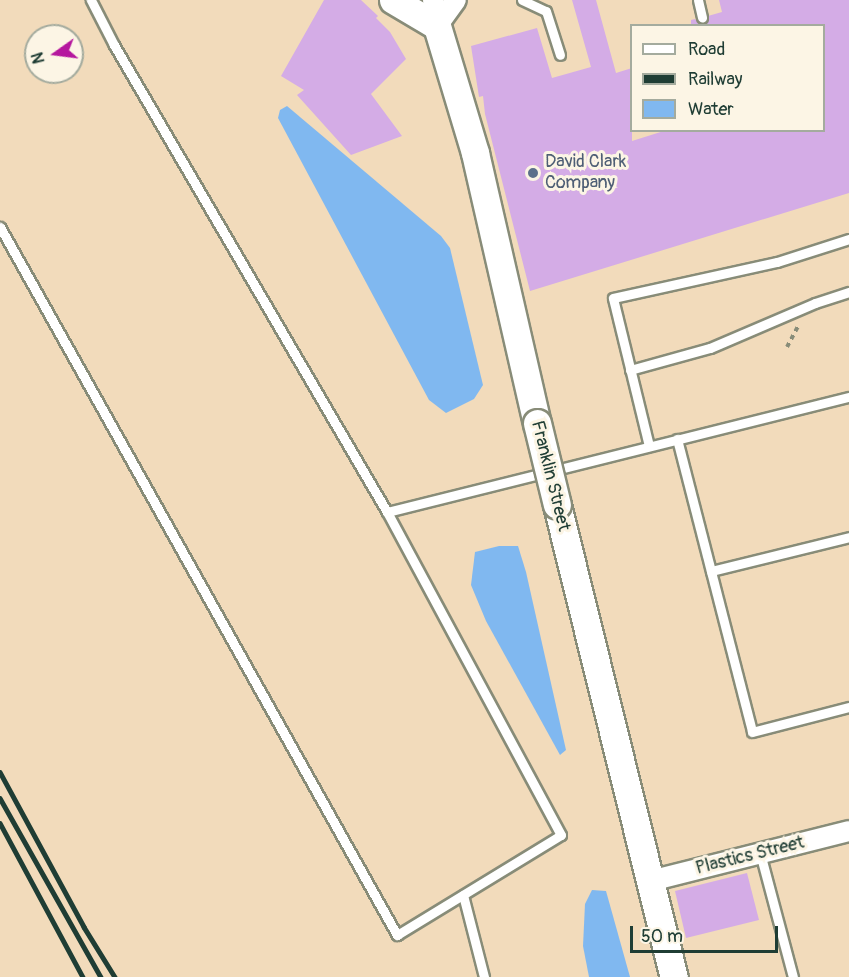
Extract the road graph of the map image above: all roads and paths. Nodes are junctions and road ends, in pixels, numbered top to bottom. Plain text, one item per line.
1 (91, 0) edge
2 (393, 0) edge
3 (456, 0) edge
4 (522, 0) edge
5 (698, 0) edge
6 (435, 13) edge
7 (702, 18) dead end
8 (560, 55) dead end
9 (0, 227) edge
10 (849, 238) edge
11 (849, 292) edge
12 (630, 369) junction
13 (849, 396) edge
14 (677, 439) junction
15 (649, 446) junction
16 (387, 512) junction
17 (849, 537) edge
18 (711, 571) junction
19 (849, 707) edge
20 (849, 831) edge
21 (760, 853) junction
22 (650, 881) junction
23 (463, 895) junction
24 (484, 977) edge
25 (674, 977) edge
26 (793, 977) edge

1 - 16 lane
2 - 6 main road
3 - 6 street
4 - 8 lane
5 - 7 lane
6 - 22 main road, Franklin Street, bridge
9 - 23 lane
10 - 12 lane
11 - 12 lane
12 - 15 lane
13 - 14 lane
14 - 15 lane
14 - 18 lane
15 - 16 lane
16 - 23 lane
17 - 18 lane
18 - 19 lane
20 - 21 street, Plastics Street
21 - 22 street, Plastics Street
21 - 26 lane
22 - 25 main road, Franklin Street
23 - 24 lane

